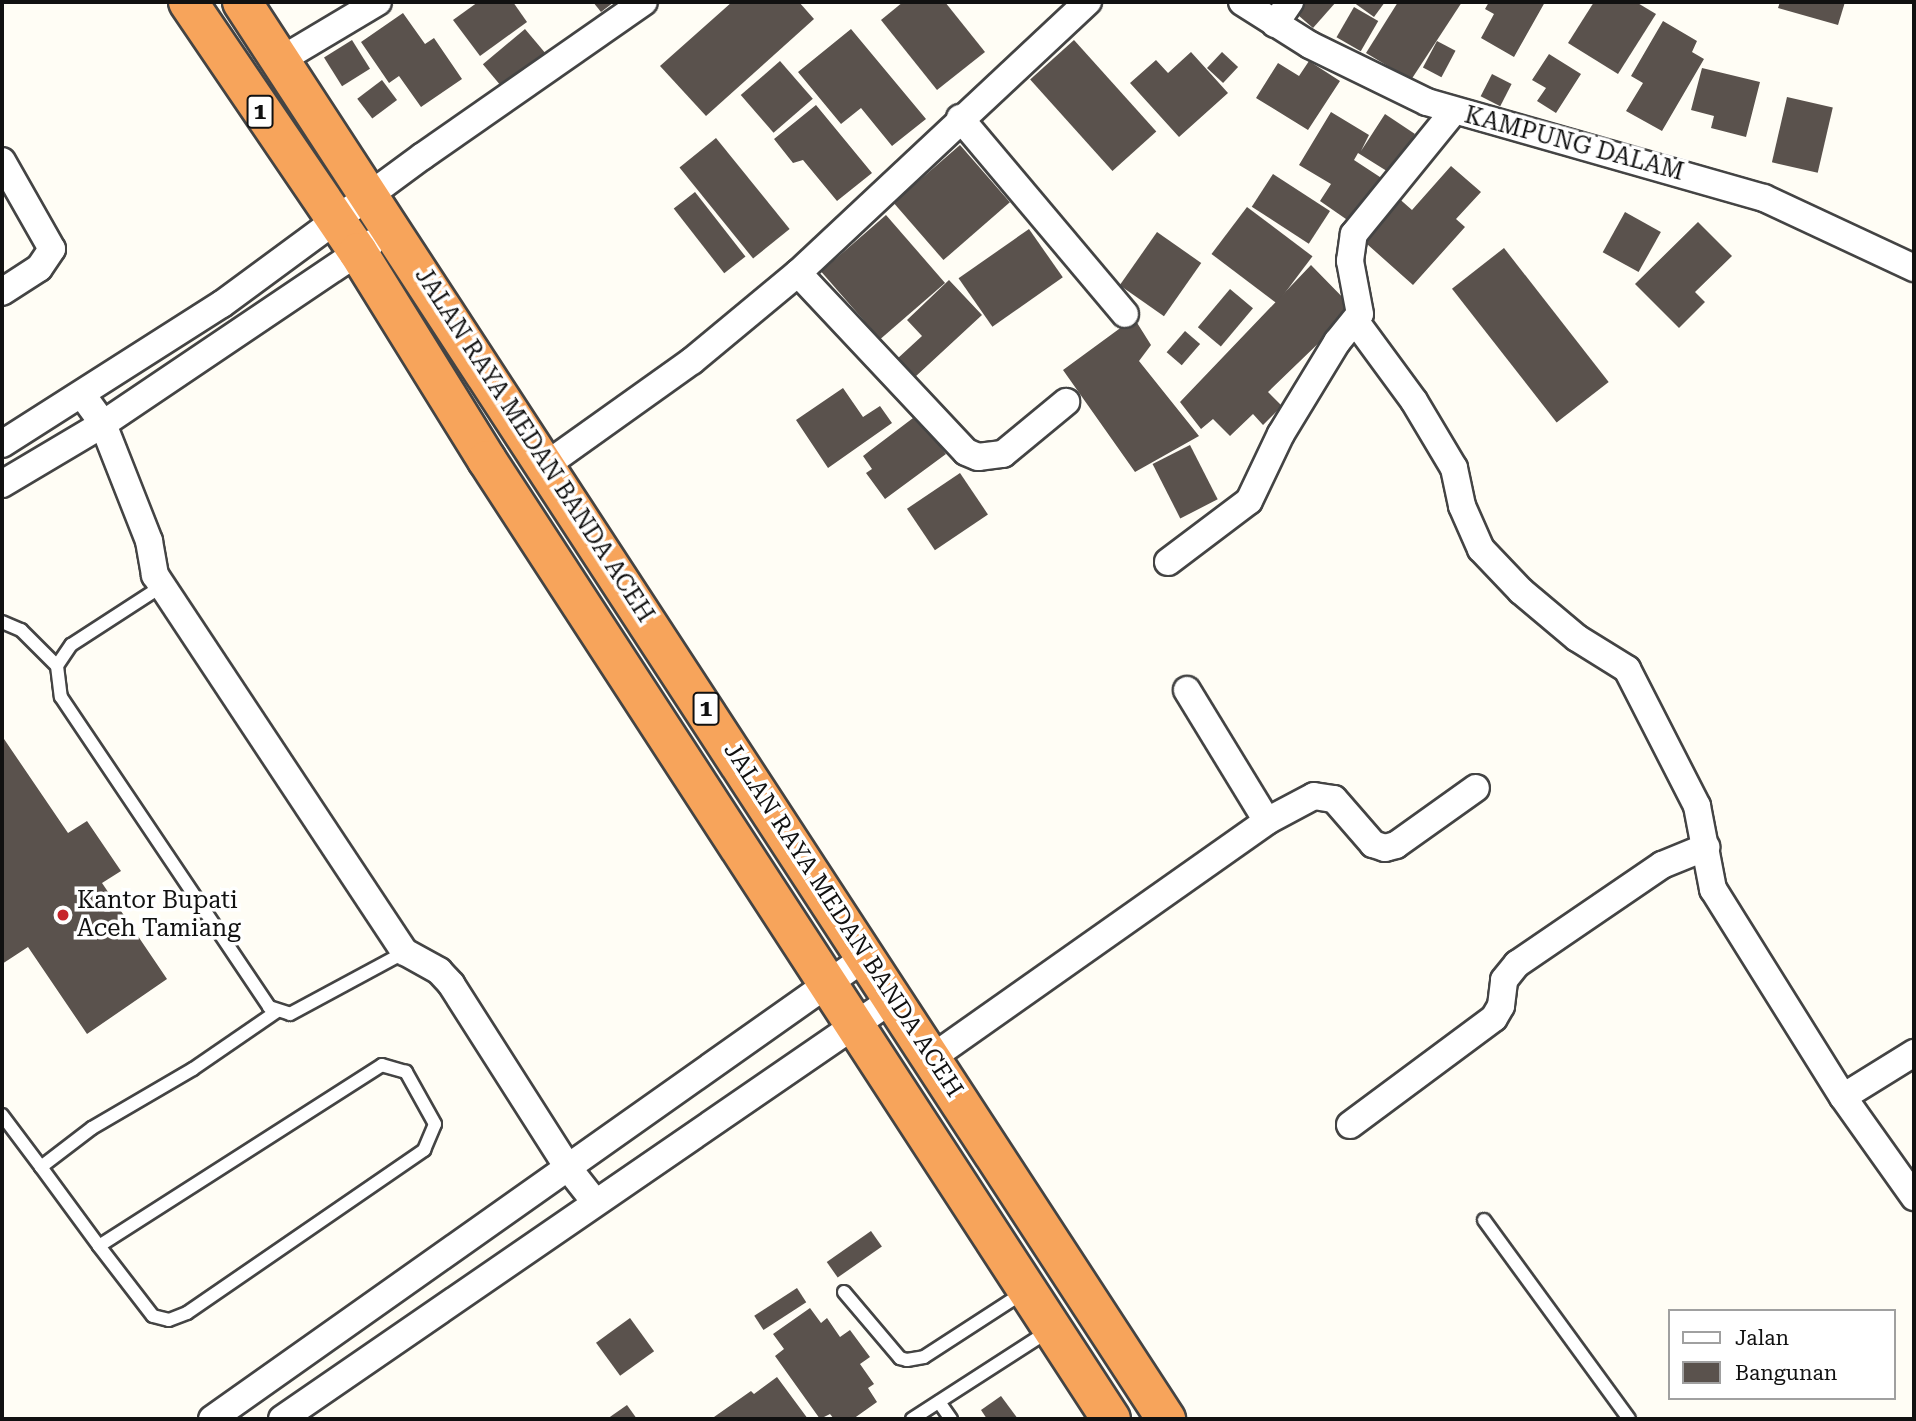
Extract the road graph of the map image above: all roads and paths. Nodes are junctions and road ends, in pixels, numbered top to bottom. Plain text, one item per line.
1 (188, 2) edge
2 (242, 2) edge
3 (378, 2) edge
4 (644, 2) edge
5 (1088, 2) edge
6 (1242, 2) edge
7 (1290, 2) edge
8 (1275, 24) junction
9 (279, 61) junction
10 (1453, 112) junction
11 (960, 118) junction
12 (2, 161) edge
13 (371, 195) junction
14 (335, 220) junction
15 (393, 228) junction
16 (358, 252) junction
17 (1914, 268) edge
18 (798, 273) junction
19 (2, 292) edge
20 (1125, 314) dead end
21 (1356, 322) junction
22 (83, 396) junction
23 (1066, 402) dead end
24 (103, 424) junction
25 (2, 444) edge
26 (546, 465) junction
27 (2, 484) edge
28 (1168, 562) dead end
29 (162, 586) junction
30 (2, 622) edge
31 (57, 666) junction
32 (1187, 690) dead end
33 (1476, 788) dead end
34 (1267, 821) junction
35 (1706, 847) junction
36 (405, 952) junction
37 (867, 956) junction
38 (825, 985) junction
39 (894, 998) junction
40 (276, 1012) junction
41 (854, 1026) junction
42 (1914, 1053) edge
43 (933, 1057) junction
44 (1843, 1097) junction
45 (2, 1115) edge
46 (1350, 1125) dead end
47 (41, 1167) junction
48 (569, 1169) junction
49 (1914, 1197) edge
50 (595, 1202) junction
51 (1483, 1220) dead end
52 (99, 1246) junction
53 (1027, 1290) junction
54 (844, 1292) dead end
55 (1052, 1328) junction
56 (939, 1402) junction
57 (212, 1419) edge
58 (282, 1419) edge
59 (912, 1419) edge
60 (951, 1419) edge
61 (1111, 1419) edge
62 (1166, 1419) edge
63 (1629, 1419) edge

1 - 14 highway, JALAN RAYA MEDAN BANDA ACEH / 1
2 - 9 highway, JALAN RAYA MEDAN BANDA ACEH / 1
3 - 9 street
4 - 13 street
5 - 11 street
6 - 8 street, KAMPUNG DALAM
7 - 8 street
8 - 10 street, KAMPUNG DALAM
9 - 13 highway, JALAN RAYA MEDAN BANDA ACEH / 1
10 - 17 street, KAMPUNG DALAM
10 - 21 street
11 - 18 street
11 - 20 street
12 - 19 street
13 - 14 street
13 - 15 highway, JALAN RAYA MEDAN BANDA ACEH / 1
14 - 16 highway, JALAN RAYA MEDAN BANDA ACEH / 1
14 - 22 street
15 - 16 street
15 - 26 highway, JALAN RAYA MEDAN BANDA ACEH / 1
16 - 24 street
16 - 38 highway, JALAN RAYA MEDAN BANDA ACEH / 1
18 - 23 street
18 - 26 street
21 - 28 street
21 - 35 street
22 - 24 street
22 - 25 street
24 - 27 street
24 - 29 street
26 - 37 highway, JALAN RAYA MEDAN BANDA ACEH / 1
29 - 31 lane
29 - 36 street
30 - 31 lane
31 - 40 lane
32 - 34 street
33 - 34 street
34 - 43 street
35 - 44 street
35 - 46 street
36 - 40 lane
36 - 48 street
37 - 38 street
37 - 39 highway, JALAN RAYA MEDAN BANDA ACEH / 1
38 - 41 highway, JALAN RAYA MEDAN BANDA ACEH / 1
38 - 48 street
39 - 41 street
39 - 43 highway, JALAN RAYA MEDAN BANDA ACEH / 1
40 - 47 lane
41 - 50 street
41 - 53 highway, JALAN RAYA MEDAN BANDA ACEH / 1
42 - 44 street
43 - 62 highway, JALAN RAYA MEDAN BANDA ACEH / 1
44 - 49 street
45 - 47 lane
47 - 52 lane
48 - 50 street
48 - 57 street
50 - 58 street
51 - 63 lane
52 - 52 lane
53 - 54 lane
53 - 55 highway, JALAN RAYA MEDAN BANDA ACEH / 1
55 - 56 lane
55 - 61 highway, JALAN RAYA MEDAN BANDA ACEH / 1
56 - 59 lane
56 - 60 lane

